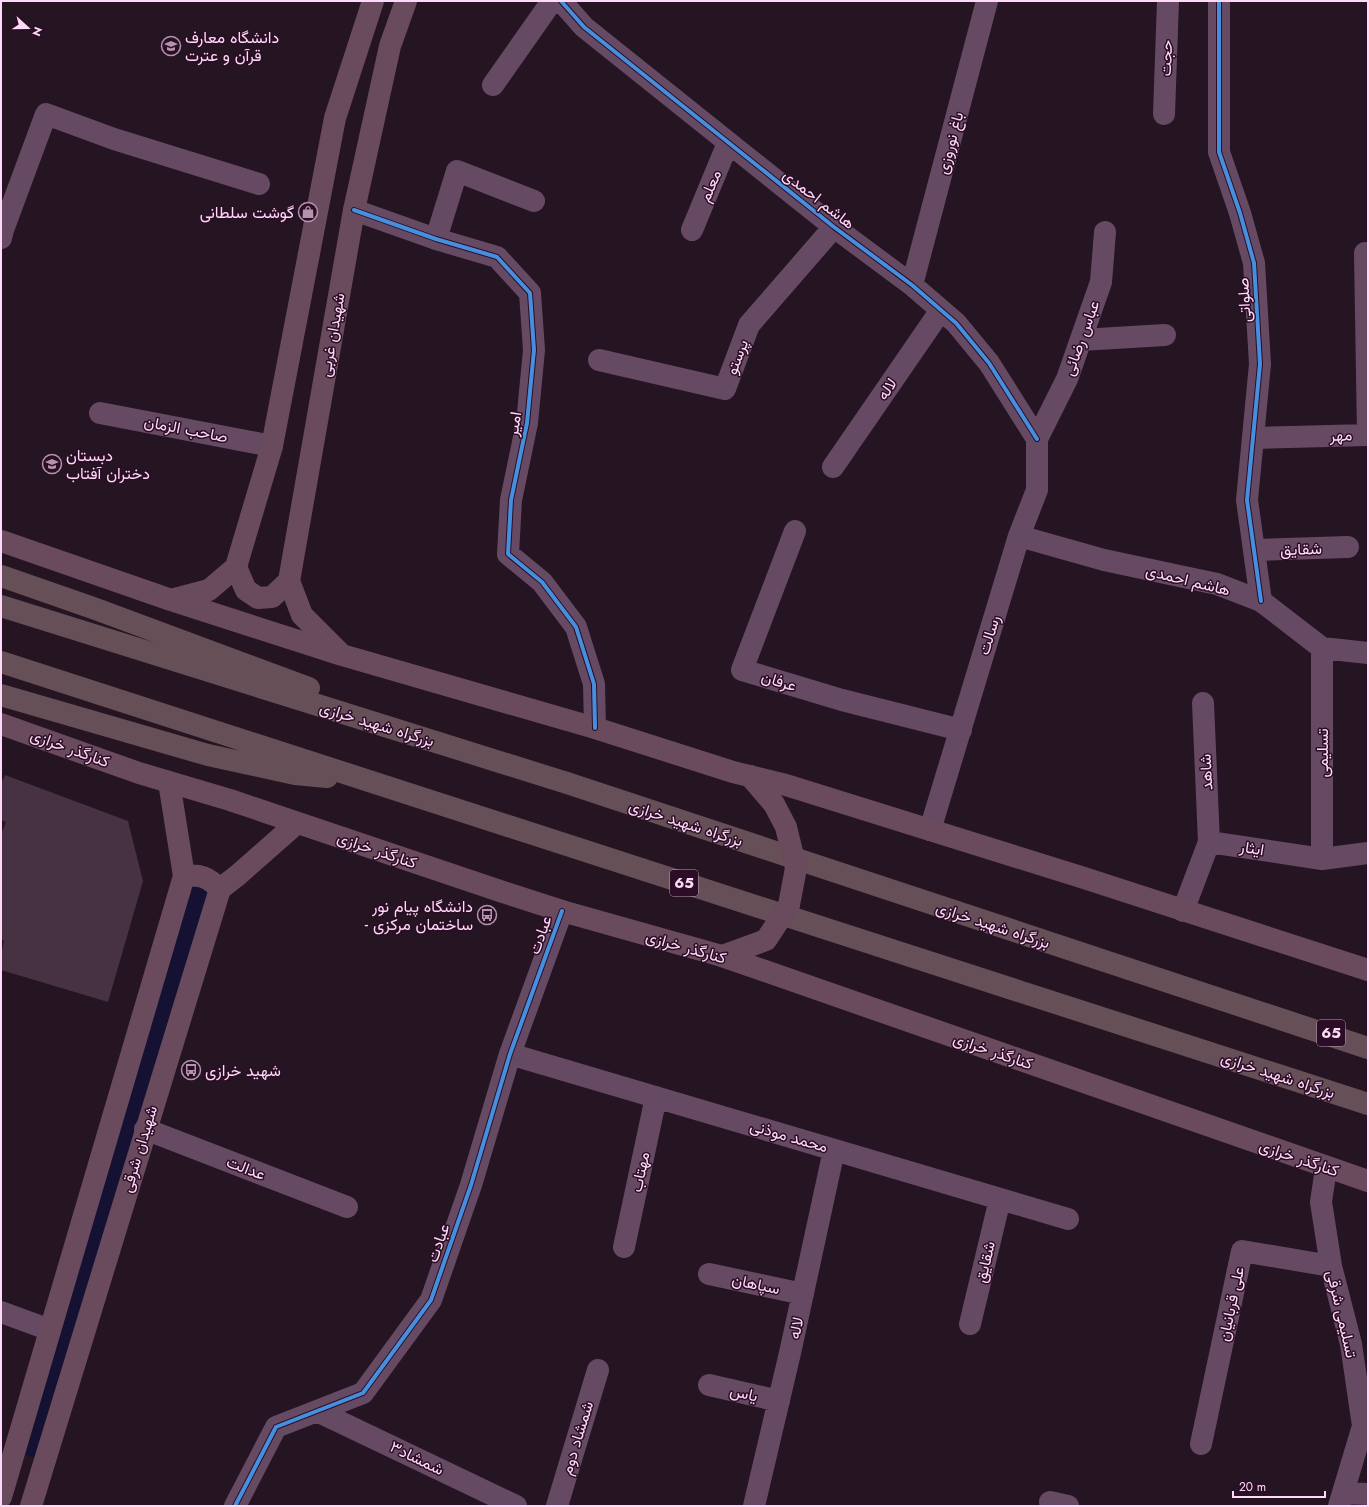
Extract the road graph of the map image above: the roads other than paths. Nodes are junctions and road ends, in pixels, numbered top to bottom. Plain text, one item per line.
1 (373, 1) edge
2 (406, 1) edge
3 (552, 1) edge
4 (560, 1) edge
5 (987, 1) edge
6 (1168, 1) edge
7 (1219, 1) edge
8 (493, 85) dead end
9 (1164, 114) dead end
10 (728, 143) junction
11 (259, 184) dead end
12 (534, 201) dead end
13 (354, 210) junction
14 (834, 227) junction
15 (692, 230) dead end
16 (1105, 232) dead end
17 (1, 238) edge
18 (436, 239) junction
19 (1365, 253) dead end
20 (912, 286) junction
21 (941, 310) junction
22 (1164, 335) dead end
23 (1081, 340) junction
24 (599, 360) dead end
25 (100, 413) dead end
26 (1252, 438) junction
27 (1037, 440) junction
28 (272, 446) junction
29 (833, 467) dead end
30 (795, 531) dead end
31 (1019, 536) junction
32 (1, 541) edge
33 (1348, 547) dead end
34 (1254, 550) junction
35 (236, 567) junction
36 (1, 576) edge
37 (290, 581) junction
38 (171, 600) junction
39 (1261, 601) junction
40 (1, 606) edge
41 (1322, 648) junction
42 (1368, 653) edge
43 (342, 655) junction
44 (1, 662) edge
45 (1, 695) edge
46 (1203, 703) dead end
47 (1, 724) edge
48 (595, 728) junction
49 (961, 730) junction
50 (750, 776) junction
51 (366, 781) junction
52 (170, 782) junction
53 (567, 783) junction
54 (297, 823) junction
55 (930, 830) junction
56 (1209, 842) junction
57 (1368, 853) edge
58 (1322, 859) junction
59 (184, 876) junction
60 (220, 889) junction
61 (562, 911) junction
62 (1183, 911) junction
63 (722, 956) junction
64 (1368, 970) edge
65 (1293, 1024) junction
66 (1368, 1042) edge
67 (1368, 1048) edge
68 (510, 1054) junction
69 (656, 1097) junction
70 (1368, 1104) edge
71 (145, 1129) junction
72 (834, 1150) junction
73 (1326, 1168) junction
74 (1368, 1182) edge
75 (1000, 1199) junction
76 (347, 1206) dead end
77 (1068, 1219) dead end
78 (624, 1247) dead end
79 (1331, 1266) junction
80 (709, 1274) dead end
81 (803, 1294) junction
82 (1, 1312) edge
83 (970, 1324) dead end
84 (50, 1330) junction
85 (598, 1370) dead end
86 (709, 1385) dead end
87 (779, 1401) junction
88 (317, 1411) junction
89 (1201, 1444) dead end
90 (1368, 1494) edge
91 (1, 1497) edge
92 (1341, 1500) edge
93 (31, 1506) edge
94 (235, 1506) edge
95 (516, 1506) edge
96 (557, 1506) edge
97 (754, 1506) edge

1 - 28 main road
2 - 13 main road, شهیدان غربی
3 - 8 street
4 - 10 street, هاشم احمدی
5 - 20 street, باغ نوروزی
6 - 9 street, حجت
7 - 26 street, صلواتی
10 - 14 street, هاشم احمدی
10 - 15 street, معلم
11 - 17 street
12 - 18 street
13 - 18 street, امیر
13 - 37 main road, شهیدان غربی
14 - 20 street, هاشم احمدی
14 - 24 street, پرستو
16 - 23 street, عباس رضائی
18 - 48 street, امیر
19 - 26 street, مهر
20 - 21 street, هاشم احمدی
21 - 27 street, هاشم احمدی
21 - 29 street, لاله
22 - 23 street
23 - 27 street, عباس رضائی
25 - 28 street, صاحب الزمان
26 - 34 street, صلواتی
27 - 31 street, رسالت
28 - 35 main road
30 - 49 street, عرفان
31 - 39 street, هاشم احمدی
31 - 49 street, رسالت
32 - 38 main road
33 - 34 street, شقایق
34 - 39 street, صلواتی
35 - 37 main road
35 - 38 main road
36 - 53 highway
37 - 43 main road, شهیدان غربی
38 - 43 main road
39 - 41 street, هاشم احمدی
40 - 53 highway, بزرگراه شهید خرازی / 65
41 - 42 street
41 - 58 street, تسلیمی
43 - 48 main road
44 - 51 highway, بزرگراه شهید خرازی / 65
45 - 51 highway
46 - 56 street, شاهد
47 - 52 main road, کنارگذر خرازی
48 - 50 main road
49 - 55 street, رسالت
50 - 55 main road
50 - 63 main road, bridge
51 - 70 highway, بزرگراه شهید خرازی / 65
52 - 54 main road, کنارگذر خرازی
52 - 59 main road
53 - 65 highway, بزرگراه شهید خرازی / 65
54 - 60 main road
54 - 61 main road, کنارگذر خرازی
55 - 62 main road
56 - 58 street, ایثار
56 - 62 street
57 - 58 street, ایثار
59 - 60 main road
59 - 84 main road
60 - 71 main road, شهیدان شرقی
61 - 63 main road, کنارگذر خرازی
61 - 68 street, عبادت
62 - 64 main road
63 - 73 main road, کنارگذر خرازی
65 - 66 highway, 65
65 - 67 highway, بزرگراه شهید خرازی
68 - 69 street, محمد موذنی
68 - 88 street, عبادت
69 - 72 street, محمد موذنی
69 - 78 street, مهتاب
71 - 76 street, عدالت
71 - 93 main road, شهیدان شرقی
72 - 75 street, محمد موذنی
72 - 81 street, لاله
73 - 74 main road, کنارگذر خرازی
73 - 79 street, تسلیمی شرقی
75 - 77 street, محمد موذنی
75 - 83 street, شقایق
79 - 89 street, علی قربانیان
79 - 92 street, تسلیمی شرقی
80 - 81 street, سپاهان
81 - 87 street, لاله
82 - 84 street
84 - 91 main road
85 - 96 street, شمشاد دوم
86 - 87 street, یاس
87 - 97 street, لاله
88 - 94 street, عبادت
88 - 95 street, شمشاد۳
90 - 92 street

